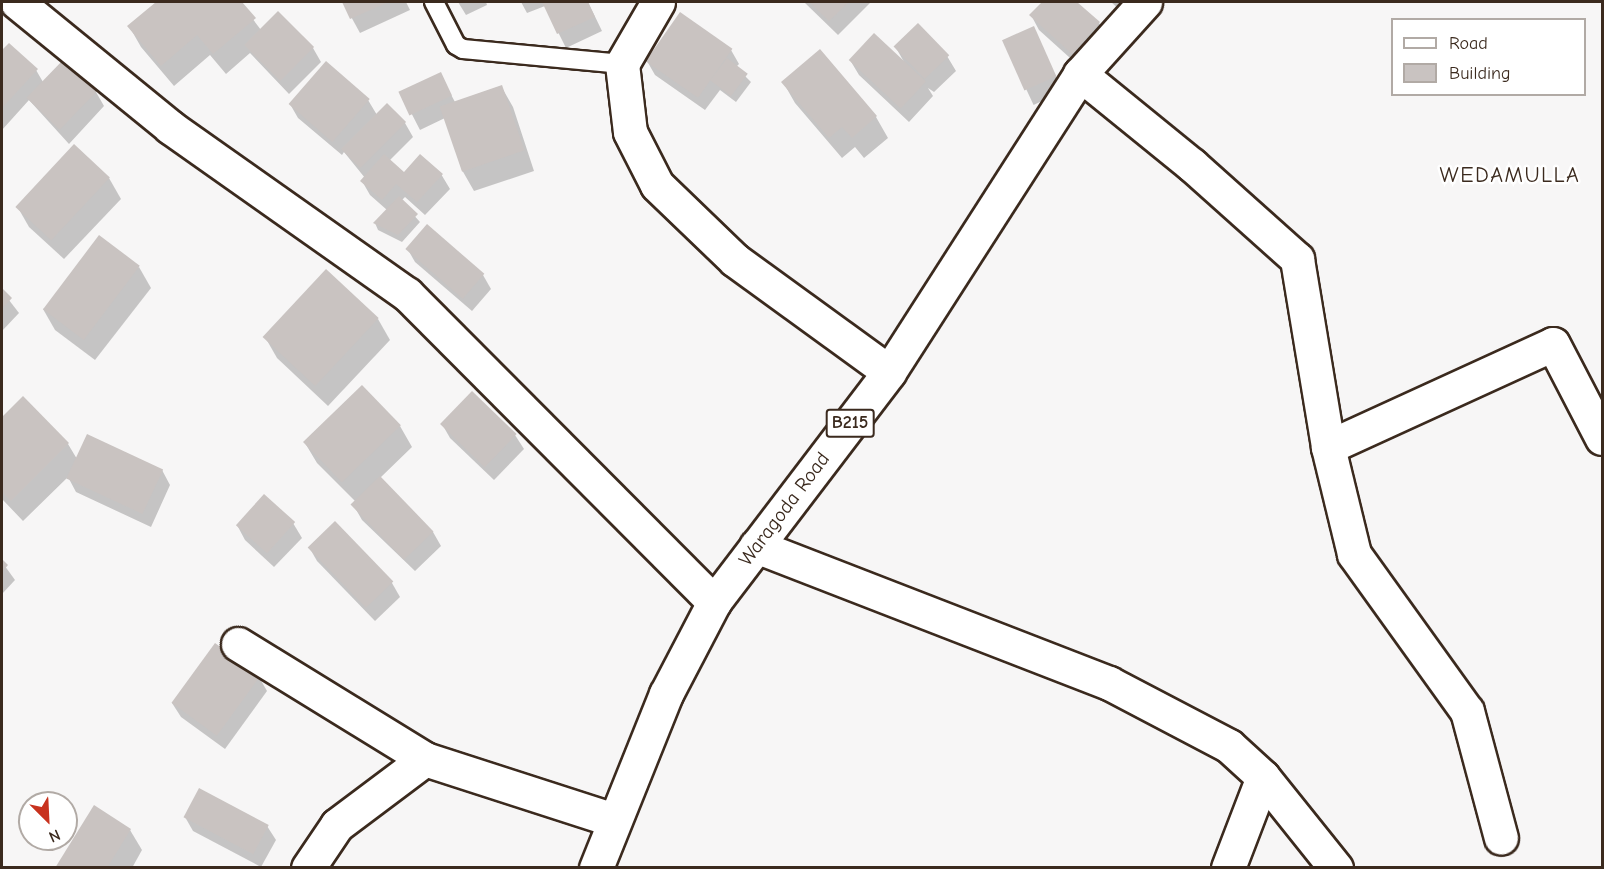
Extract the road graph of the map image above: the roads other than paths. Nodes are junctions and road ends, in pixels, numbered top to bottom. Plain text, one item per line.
1 (17, 2) edge
2 (434, 2) edge
3 (658, 2) edge
4 (1145, 2) edge
5 (622, 64) junction
6 (1080, 74) junction
7 (889, 372) junction
8 (1602, 438) edge
9 (1328, 447) junction
10 (756, 546) junction
11 (714, 602) junction
12 (238, 644) dead end
13 (425, 759) junction
14 (1263, 777) junction
15 (614, 820) junction
16 (1501, 838) dead end
17 (308, 867) edge
18 (597, 867) edge
19 (1228, 867) edge
20 (1336, 867) edge

1 - 11 street
2 - 5 lane
3 - 5 street
4 - 6 street, Waragoda Road / B215
5 - 7 street
6 - 7 street, Waragoda Road / B215
6 - 9 street
7 - 10 street, Waragoda Road / B215
8 - 9 street
9 - 16 street
10 - 11 street, Waragoda Road / B215
10 - 14 street
11 - 15 street, Waragoda Road / B215
12 - 13 street
13 - 15 street
13 - 17 street
14 - 19 street
14 - 20 street
15 - 18 street, Waragoda Road / B215

